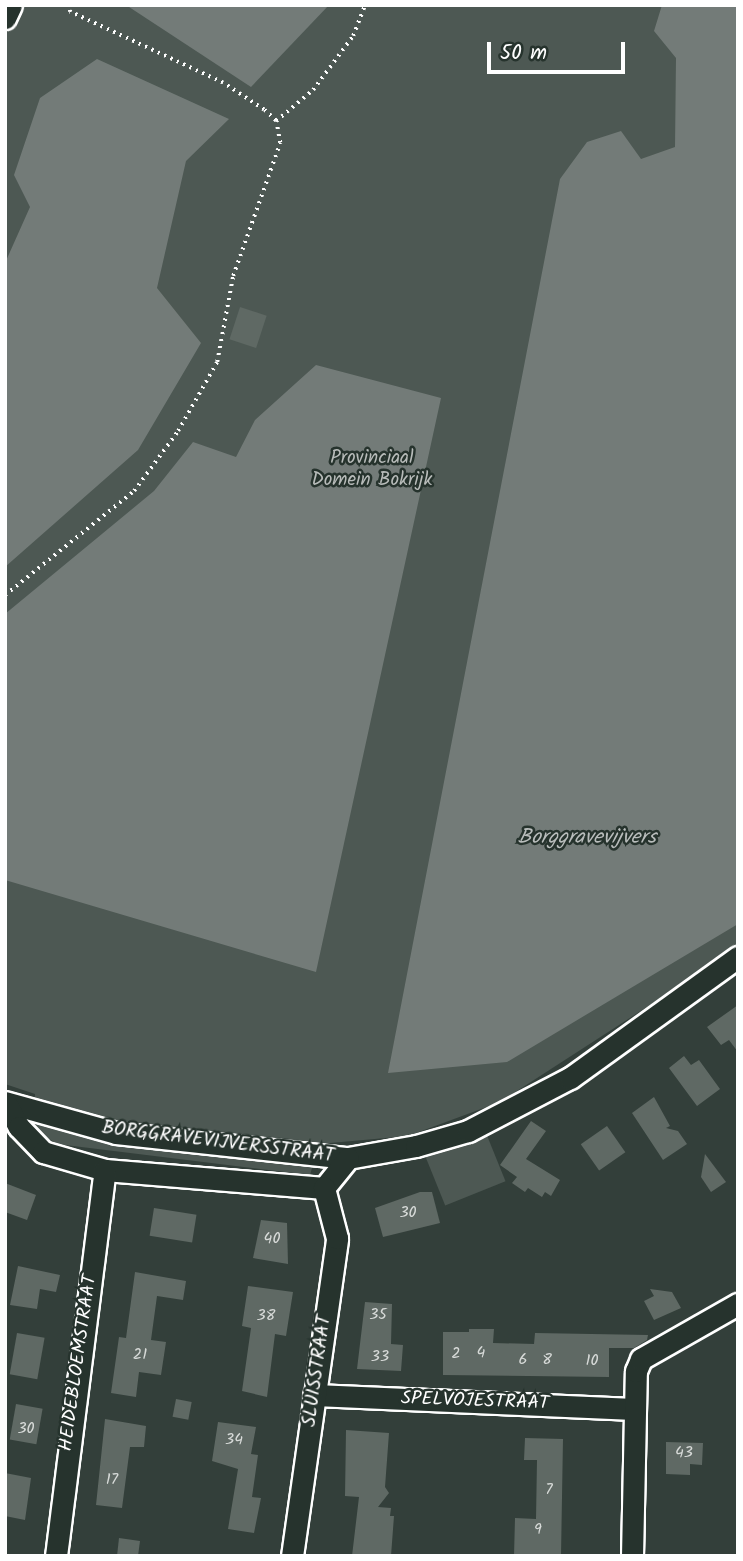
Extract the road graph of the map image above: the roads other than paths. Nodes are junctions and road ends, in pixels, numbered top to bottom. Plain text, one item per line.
1 (10, 5) edge
2 (5, 18) edge
3 (738, 957) edge
4 (6, 1103) edge
5 (348, 1158) junction
6 (105, 1170) junction
7 (324, 1188) junction
8 (738, 1304) edge
9 (314, 1395) junction
10 (635, 1409) junction
11 (56, 1556) edge
12 (292, 1556) edge
13 (632, 1556) edge

1 - 2 street
3 - 5 street, BORGGRAVEVIJVERSSTRAAT
4 - 5 street, BORGGRAVEVIJVERSSTRAAT
4 - 6 street, BORGGRAVEVIJVERSSTRAAT
5 - 7 street, BORGGRAVEVIJVERSSTRAAT
6 - 7 street, BORGGRAVEVIJVERSSTRAAT
6 - 11 street, HEIDEBLOEMSTRAAT
7 - 9 street, SLUISSTRAAT
8 - 10 street
9 - 10 street, SPELVOJESTRAAT
9 - 12 street, SLUISSTRAAT
10 - 13 street

